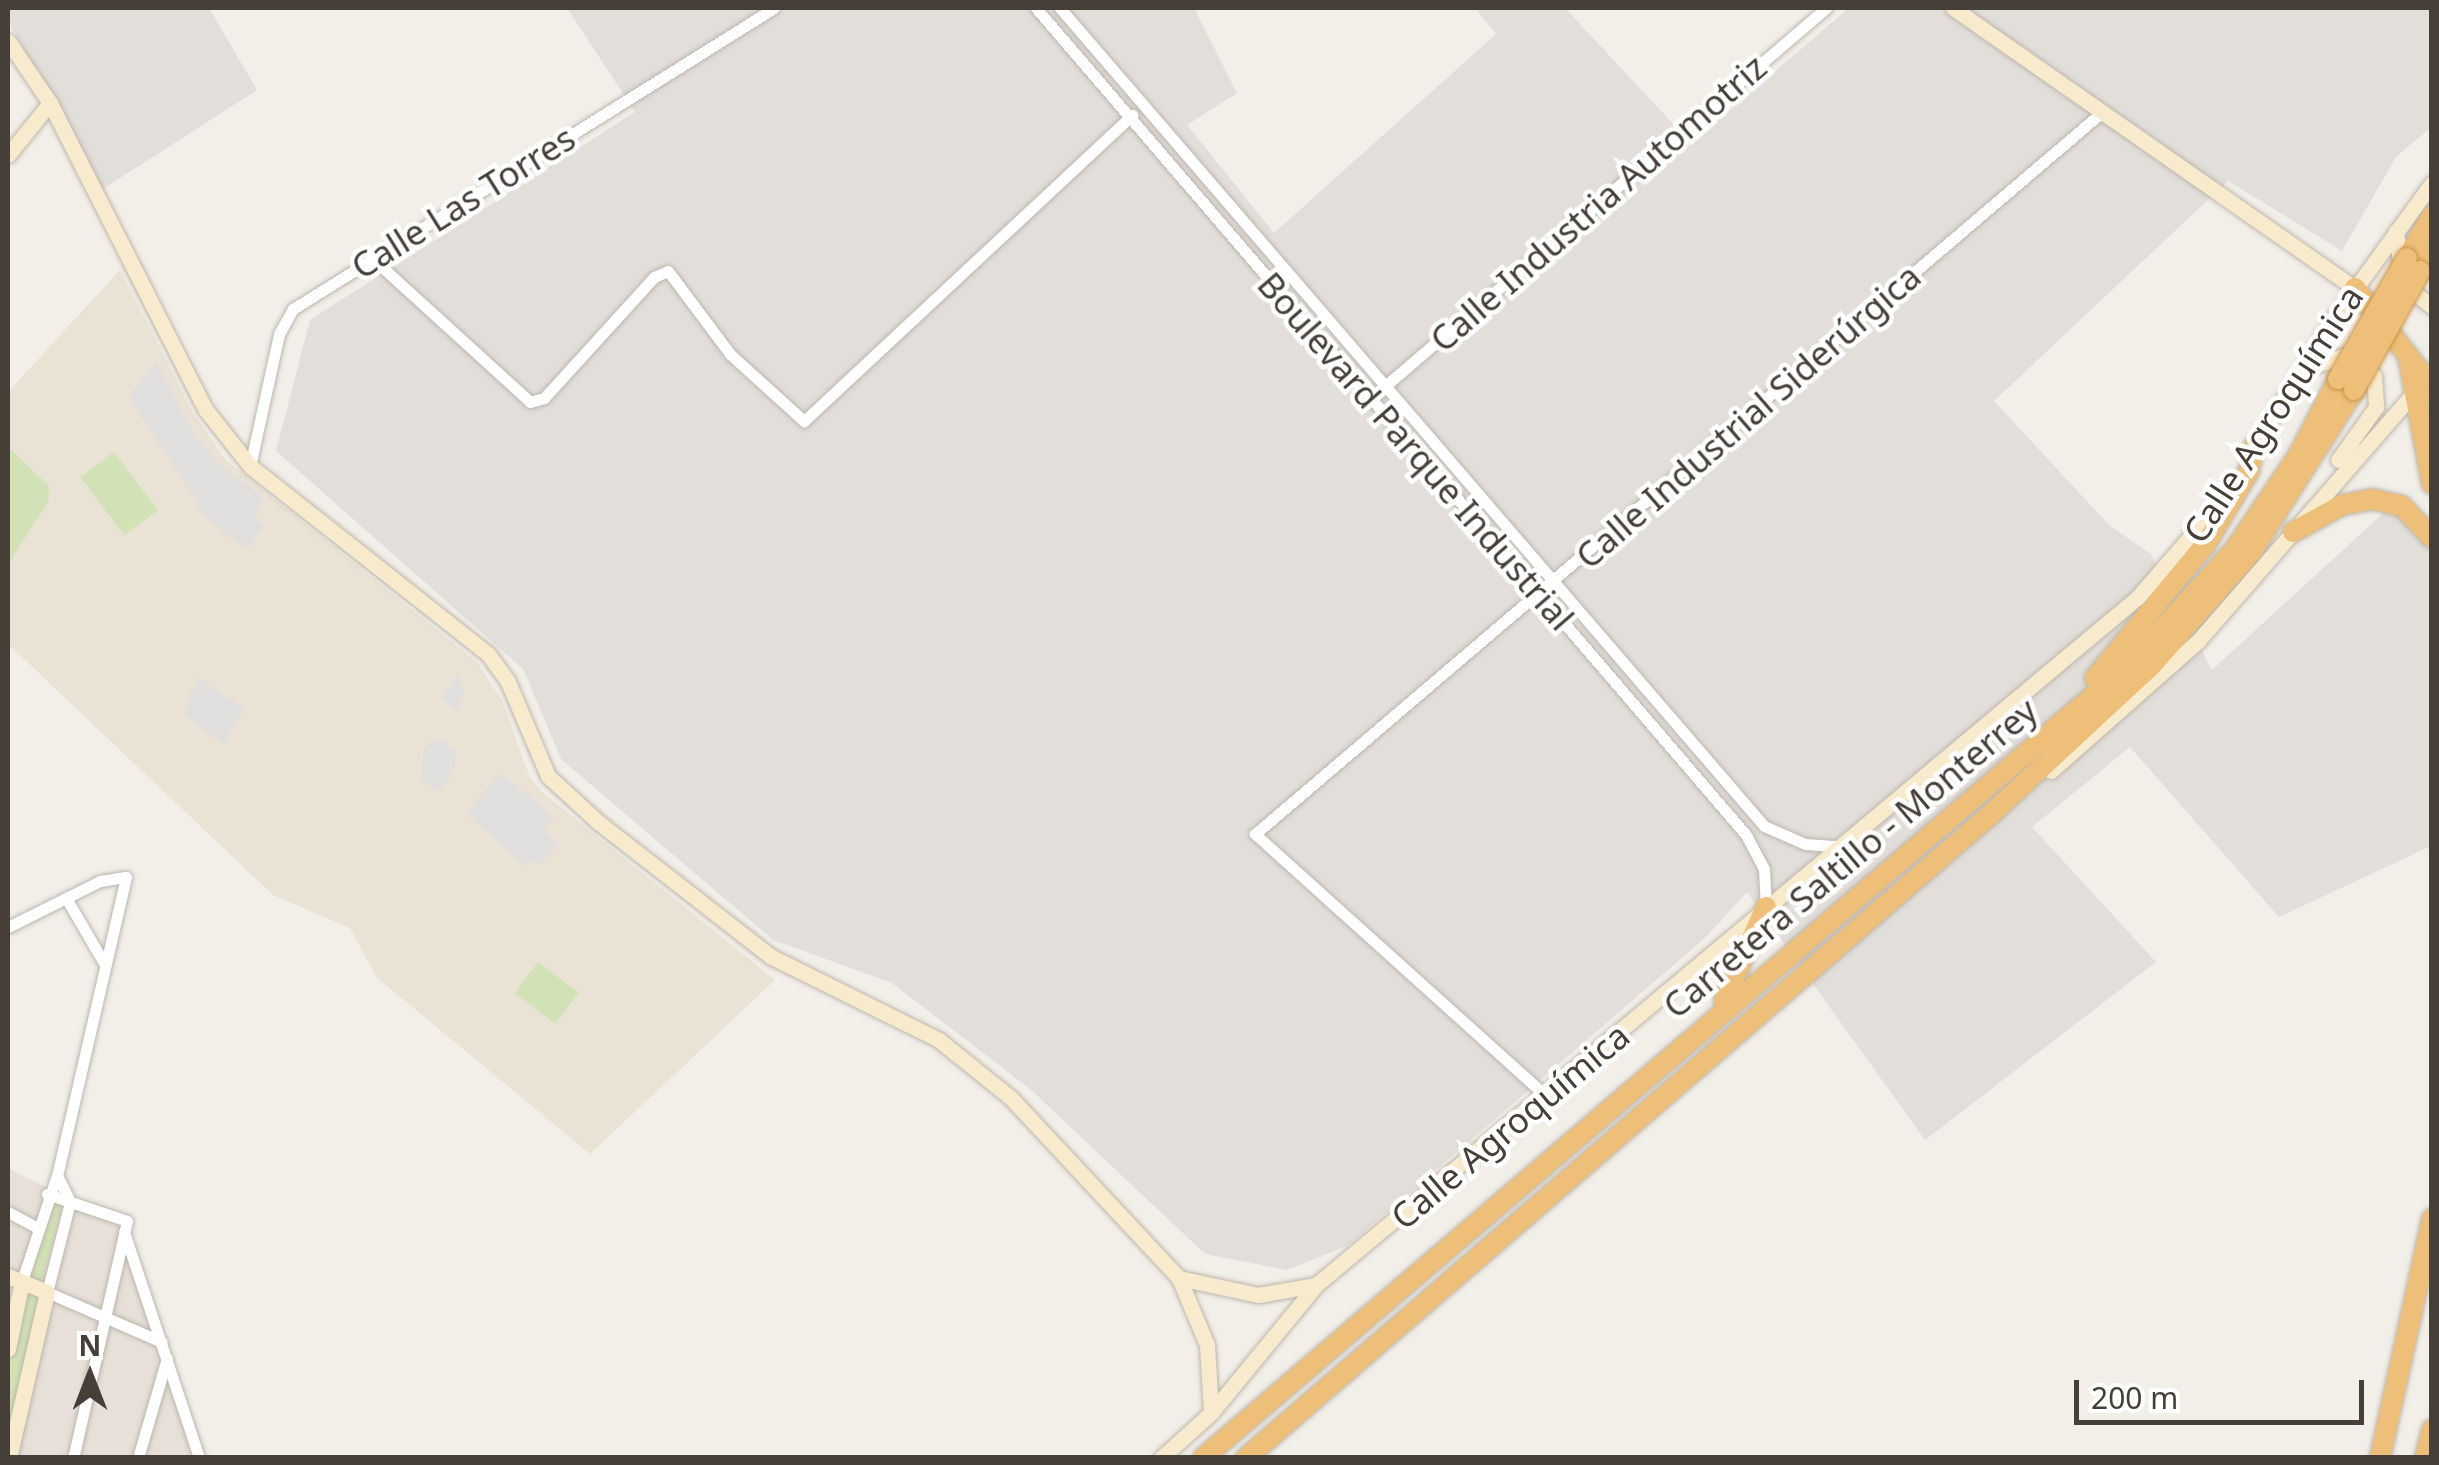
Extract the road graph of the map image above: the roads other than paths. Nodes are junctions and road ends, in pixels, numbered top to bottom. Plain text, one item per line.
1 (774, 8) edge
2 (1036, 8) edge
3 (1060, 8) edge
4 (1826, 8) edge
5 (1953, 8) edge
6 (8, 40) edge
7 (50, 103) junction
8 (1143, 106) junction
9 (2102, 112) junction
10 (1130, 117) junction
11 (8, 155) edge
12 (2432, 183) edge
13 (2432, 216) edge
14 (2397, 226) junction
15 (2432, 252) edge
16 (372, 258) junction
17 (2413, 265) junction
18 (2354, 288) junction
19 (2432, 307) edge
20 (2303, 369) junction
21 (2346, 384) junction
22 (2424, 384) edge
23 (1384, 386) junction
24 (1370, 399) junction
25 (2254, 447) junction
26 (250, 466) junction
27 (2432, 484) edge
28 (2321, 495) junction
29 (2293, 532) junction
30 (2432, 538) edge
31 (1552, 583) junction
32 (1540, 594) junction
33 (1660, 703) junction
34 (1646, 715) junction
35 (2044, 734) junction
36 (1706, 757) junction
37 (1690, 769) junction
38 (1750, 810) junction
39 (1992, 814) junction
40 (1736, 822) junction
41 (1836, 846) junction
42 (66, 898) junction
43 (1766, 908) junction
44 (8, 927) edge
45 (1735, 935) junction
46 (1750, 951) junction
47 (104, 963) junction
48 (1718, 1013) junction
49 (1546, 1096) junction
50 (57, 1175) junction
51 (47, 1194) junction
52 (70, 1202) junction
53 (8, 1212) edge
54 (2432, 1219) edge
55 (36, 1226) junction
56 (126, 1226) junction
57 (1178, 1278) junction
58 (15, 1279) edge
59 (1316, 1284) junction
60 (46, 1292) junction
61 (103, 1317) junction
62 (9, 1331) edge
63 (162, 1342) junction
64 (8, 1348) edge
65 (167, 1358) junction
66 (1212, 1413) junction
67 (2432, 1430) edge
68 (9, 1458) edge
69 (73, 1458) edge
70 (138, 1458) edge
71 (199, 1458) edge
72 (1160, 1458) edge
73 (1202, 1458) edge
74 (1246, 1458) edge
75 (2380, 1458) edge
76 (2425, 1458) edge

1 - 16 street, Calle Las Torres
2 - 10 street, Boulevard Parque Industrial
3 - 8 street
4 - 23 street, Calle Industria Automotriz
5 - 9 street
6 - 7 street
7 - 11 street
7 - 26 street
8 - 10 street
8 - 23 street
9 - 18 street
9 - 31 street, Calle Industrial Siderúrgica
10 - 16 street
10 - 24 street, Boulevard Parque Industrial
12 - 14 street, Calle Agroquímica
13 - 17 highway, Carretera Saltillo - Monterrey
14 - 18 street, Calle Agroquímica
14 - 19 street
15 - 17 highway, Carretera Saltillo - Monterrey
16 - 26 street, Calle Las Torres
17 - 21 highway, Carretera Saltillo - Monterrey, bridge
18 - 20 street, Calle Agroquímica
18 - 22 highway
20 - 25 street, Calle Agroquímica
20 - 28 street
21 - 35 highway, Carretera Saltillo - Monterrey
21 - 39 highway, Carretera Saltillo - Monterrey
22 - 27 highway
22 - 28 street
23 - 24 street, Calle Industria Automotriz
23 - 31 street
24 - 32 street, Boulevard Parque Industrial
25 - 35 highway
25 - 41 street, Calle Agroquímica
26 - 57 street
28 - 29 street
29 - 30 highway
29 - 39 street
31 - 32 street, Calle Industrial Siderúrgica
31 - 33 street
32 - 34 street, Boulevard Parque Industrial
32 - 49 street, Calle Industrial Siderúrgica
33 - 34 street
33 - 36 street
34 - 37 street, Boulevard Parque Industrial
35 - 48 highway, Carretera Saltillo - Monterrey
36 - 37 street
36 - 38 street
37 - 40 street, Boulevard Parque Industrial
38 - 40 street
38 - 41 street
39 - 74 highway, Carretera Saltillo - Monterrey
40 - 43 street, Boulevard Parque Industrial
41 - 43 street, Calle Agroquímica
42 - 44 street
42 - 47 street
42 - 47 street
43 - 45 street, Calle Agroquímica
43 - 46 highway
45 - 46 highway
45 - 49 street, Calle Agroquímica
46 - 48 highway
47 - 50 street
48 - 73 highway, Carretera Saltillo - Monterrey
49 - 59 street, Calle Agroquímica
50 - 51 street
50 - 52 street
51 - 52 street
51 - 55 street
52 - 56 street
52 - 60 street
53 - 55 street
54 - 75 highway
55 - 58 street
56 - 61 street
56 - 63 street
57 - 59 street
57 - 66 street
58 - 60 street
58 - 62 street
59 - 66 street, Calle Agroquímica
60 - 61 street
60 - 68 street
61 - 63 street
61 - 69 street
62 - 64 street
63 - 65 street
65 - 70 street
65 - 71 street
66 - 72 street, Calle Agroquímica
67 - 76 highway

